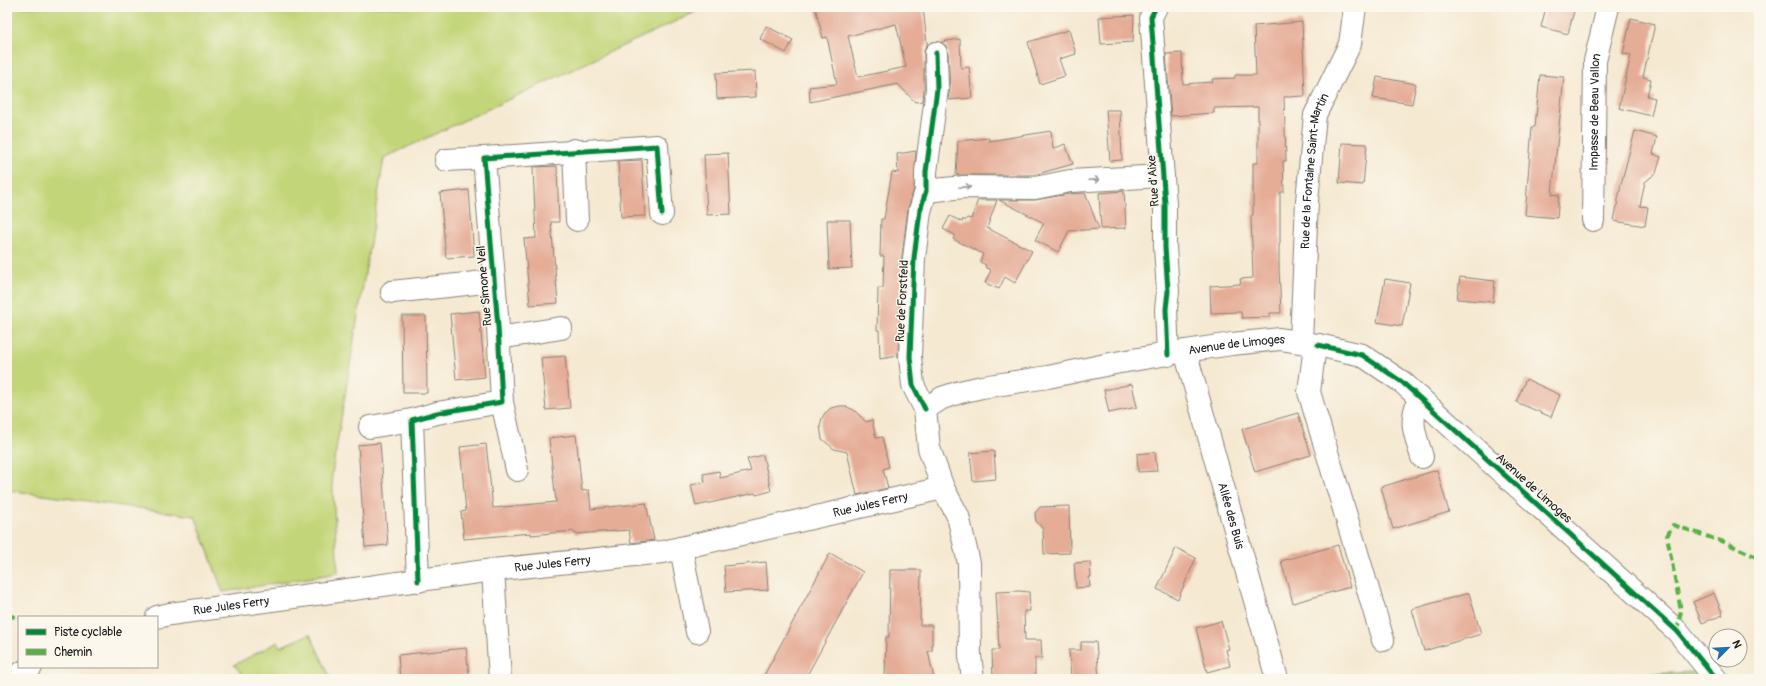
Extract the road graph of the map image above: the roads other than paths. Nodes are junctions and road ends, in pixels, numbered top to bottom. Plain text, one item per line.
1 (1156, 7) edge
2 (1355, 7) edge
3 (1608, 7) edge
4 (936, 53) dead end
5 (574, 150) junction
6 (484, 158) junction
7 (446, 160) dead end
8 (1163, 176) junction
9 (926, 191) junction
10 (662, 214) dead end
11 (577, 220) dead end
12 (1593, 220) dead end
13 (494, 281) junction
14 (392, 292) dead end
15 (561, 328) dead end
16 (499, 338) junction
17 (1309, 344) junction
18 (1177, 353) junction
19 (1420, 398) junction
20 (502, 402) junction
21 (925, 409) junction
22 (412, 420) junction
23 (370, 427) dead end
24 (1422, 458) dead end
25 (517, 470) dead end
26 (943, 488) junction
27 (681, 548) junction
28 (493, 570) junction
29 (418, 581) junction
30 (158, 617) edge
31 (697, 632) dead end
32 (1383, 640) dead end
33 (497, 649) junction
34 (29, 668) edge
35 (12, 679) edge
36 (500, 679) edge
37 (515, 679) edge
38 (973, 679) edge
39 (1277, 679) edge
40 (1716, 679) edge

1 - 8 street, Rue d'Aixe
2 - 17 street, Rue de la Fontaine Saint-Martin
3 - 12 street, Impasse de Beau Vallon
4 - 9 street, Rue de Forstfeld
5 - 6 street
5 - 10 street
5 - 11 street
6 - 7 street
6 - 13 street, Rue Simone Veil
9 -> 8 street
8 - 18 street, Rue d'Aixe
9 - 21 street, Rue de Forstfeld
13 - 14 street
13 - 16 street, Rue Simone Veil
15 - 16 street
16 - 20 street, Rue Simone Veil
17 - 18 street, Avenue de Limoges
17 - 19 street, Avenue de Limoges
17 - 32 street, Rue de la Fontaine Saint-Martin
18 - 21 street, Avenue de Limoges
18 - 39 street, Allée des Buis
19 - 24 street
19 - 40 street, Avenue de Limoges
20 - 22 street
20 - 25 street, Rue Simone Veil
21 - 26 street
22 - 23 street
22 - 29 street
26 - 27 street, Rue Jules Ferry
26 - 38 street
27 - 28 street, Rue Jules Ferry
27 - 31 street
28 - 29 street, Rue Jules Ferry
28 - 33 street
29 - 30 street, Rue Jules Ferry
33 - 36 street
33 - 37 street
34 - 35 street

